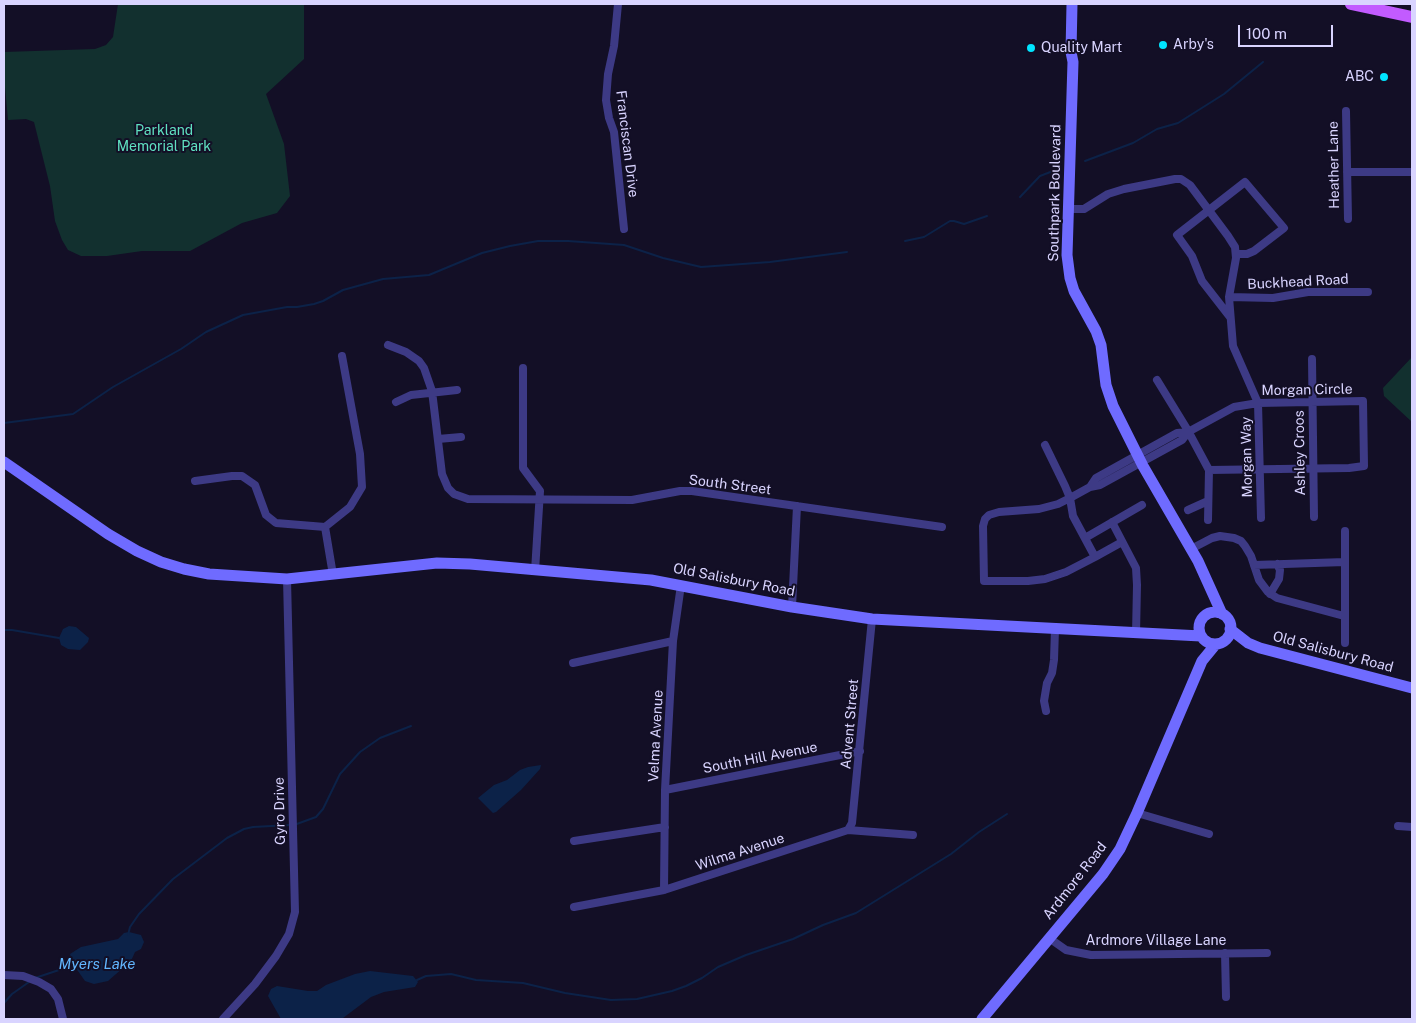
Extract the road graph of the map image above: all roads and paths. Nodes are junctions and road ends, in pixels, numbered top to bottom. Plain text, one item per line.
1 (618, 4) edge
2 (1072, 4) edge
3 (1079, 4) edge
4 (1351, 4) edge
5 (1412, 17) edge
6 (1073, 62) junction
7 (1346, 111) dead end
8 (1347, 172) junction
9 (1412, 172) edge
10 (1069, 209) junction
11 (1209, 209) junction
12 (1348, 219) dead end
13 (624, 229) dead end
14 (1236, 254) junction
15 (1368, 292) dead end
16 (1229, 297) junction
17 (1230, 317) junction
18 (388, 345) dead end
19 (342, 356) dead end
20 (1312, 359) dead end
21 (523, 368) dead end
22 (1157, 380) dead end
23 (457, 390) dead end
24 (432, 391) junction
25 (396, 402) dead end
26 (1312, 402) junction
27 (1258, 403) junction
28 (1188, 432) junction
29 (461, 437) dead end
30 (438, 439) junction
31 (1045, 444) dead end
32 (1139, 459) junction
33 (4, 462) edge
34 (1314, 468) junction
35 (1209, 470) junction
36 (1260, 470) junction
37 (195, 481) dead end
38 (1070, 498) junction
39 (540, 500) junction
40 (1208, 501) junction
41 (1142, 505) dead end
42 (798, 506) junction
43 (1188, 510) dead end
44 (1314, 517) dead end
45 (1261, 518) dead end
46 (1208, 520) dead end
47 (1112, 522) junction
48 (325, 527) junction
49 (942, 527) dead end
50 (1345, 531) dead end
51 (1085, 538) junction
52 (1122, 542) junction
53 (1191, 549) junction
54 (1095, 557) junction
55 (1345, 562) junction
56 (1277, 564) junction
57 (1254, 565) junction
58 (535, 570) junction
59 (333, 575) junction
60 (287, 579) junction
61 (682, 585) junction
62 (1210, 591) junction
63 (1270, 594) junction
64 (792, 608) junction
65 (1208, 614) junction
66 (1222, 614) junction
67 (1344, 616) junction
68 (872, 619) junction
69 (1056, 629) junction
70 (1230, 629) junction
71 (1136, 634) junction
72 (1209, 637) junction
73 (673, 641) junction
74 (1248, 643) junction
75 (1345, 643) dead end
76 (573, 663) dead end
77 (1412, 688) edge
78 (1046, 711) dead end
79 (860, 751) junction
80 (666, 790) junction
81 (1137, 813) junction
82 (1398, 826) dead end
83 (664, 827) junction
84 (1412, 827) edge
85 (848, 830) junction
86 (1209, 834) dead end
87 (914, 835) dead end
88 (574, 841) dead end
89 (664, 890) junction
90 (574, 907) dead end
91 (1049, 938) junction
92 (1225, 953) junction
93 (1268, 953) dead end
94 (4, 974) edge
95 (1226, 997) dead end
96 (63, 1019) edge
97 (223, 1019) edge
98 (982, 1019) edge

1 - 13 street, Franciscan Drive
2 - 6 main road, Southpark Boulevard
3 - 6 main road, Southpark Boulevard
4 - 5 main road
6 - 10 main road, Southpark Boulevard
7 - 8 street, Heather Lane
8 - 9 street
8 - 12 street, Heather Lane
10 - 11 street
10 - 32 main road, Southpark Boulevard
11 - 14 street
11 - 14 street
11 - 17 street
14 - 16 street, Morgan Way
15 - 16 street, Buckhead Road
16 - 17 street, Morgan Way
17 - 27 street, Morgan Way
18 - 24 street
19 - 48 street
20 - 26 street, Ashley Croos
21 - 39 street
22 - 28 street
23 - 24 street
24 - 25 street
24 - 30 street
26 - 27 street, Morgan Circle
26 - 34 street, Ashley Croos
26 - 34 street, Morgan Circle
27 - 28 street, Morgan Circle
27 - 36 street, Morgan Way
28 - 32 street, Morgan Circle
28 - 35 street
29 - 30 street
30 - 39 street, South Street
31 - 38 street
32 - 38 street, Morgan Circle
32 - 53 main road, Southpark Boulevard
33 - 60 main road, Old Salisbury Road
34 - 36 street, Morgan Circle
34 - 44 street, Ashley Croos
35 - 36 street, Morgan Circle
35 - 40 street
36 - 45 street, Morgan Way
37 - 48 street
38 - 51 street
38 - 54 street, Morgan Circle
39 - 42 street, South Street
39 - 58 street
40 - 43 street
40 - 46 street
41 - 47 street
42 - 49 street, South Street
42 - 64 street
47 - 51 street
47 - 52 street
48 - 59 street
50 - 55 street
51 - 54 street
52 - 54 street
52 - 71 street
53 - 57 street
53 - 62 main road, Southpark Boulevard
55 - 56 street
55 - 67 street
56 - 57 street
56 - 63 street
57 - 63 street
58 - 59 main road, Old Salisbury Road
58 - 61 main road, Old Salisbury Road
59 - 60 main road, Old Salisbury Road
60 - 97 street, Gyro Drive
61 - 64 main road, Old Salisbury Road
61 - 73 street, Velma Avenue
62 - 65 main road, Southpark Boulevard
62 - 66 main road, Southpark Boulevard
63 - 67 street
64 - 68 main road, Old Salisbury Road
65 - 66 main road
65 - 72 main road
66 - 70 main road, Old Salisbury Road
67 - 75 street
68 - 69 main road, Old Salisbury Road
68 - 79 street, Advent Street
69 - 71 main road, Old Salisbury Road
69 - 78 street
70 - 72 main road
70 - 74 main road, Old Salisbury Road
71 - 72 main road, Old Salisbury Road
72 - 74 main road, Old Salisbury Road
72 - 81 main road, Ardmore Road
73 - 76 street
73 - 80 street, Velma Avenue
74 - 77 main road, Old Salisbury Road
79 - 80 street, South Hill Avenue
79 - 85 street, Advent Street
80 - 83 street, Velma Avenue
81 - 86 street
81 - 91 main road, Ardmore Road
82 - 84 street
83 - 88 street
83 - 89 street, Velma Avenue
85 - 87 street, Wilma Avenue
85 - 89 street, Wilma Avenue
89 - 90 street, Wilma Avenue
91 - 92 street, Ardmore Village Lane
91 - 98 main road, Ardmore Road
92 - 93 street, Ardmore Village Lane
92 - 95 street
94 - 96 street

